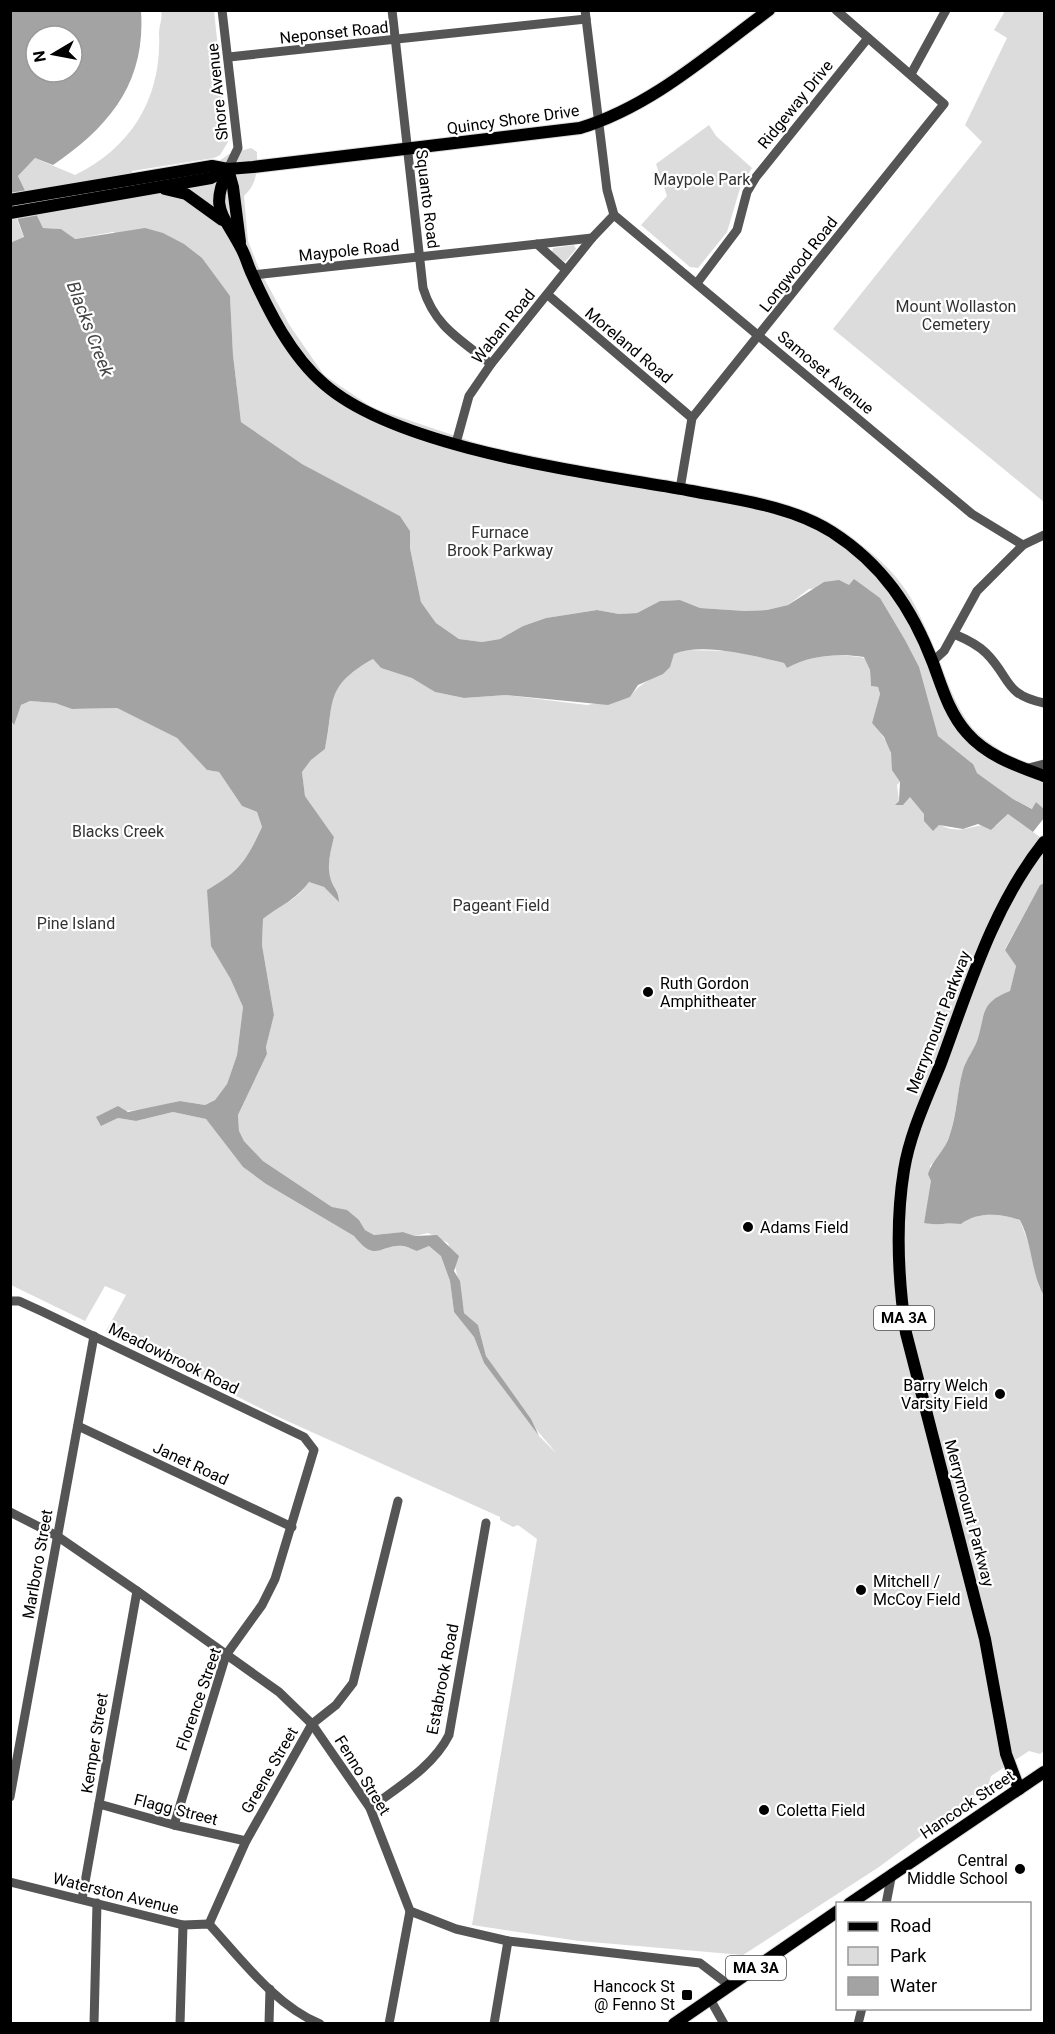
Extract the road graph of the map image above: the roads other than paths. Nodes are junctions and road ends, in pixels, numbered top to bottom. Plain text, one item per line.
1 (222, 10) edge
2 (392, 10) edge
3 (769, 10) edge
4 (836, 10) edge
5 (946, 10) edge
6 (586, 15) edge
7 (868, 38) junction
8 (395, 41) junction
9 (229, 57) junction
10 (911, 74) junction
11 (599, 122) junction
12 (407, 150) junction
13 (228, 169) junction
14 (155, 188) junction
15 (10, 200) edge
16 (37, 202) junction
17 (10, 213) edge
18 (614, 215) junction
19 (223, 221) junction
20 (592, 238) junction
21 (537, 244) junction
22 (240, 245) junction
23 (420, 257) junction
24 (566, 270) junction
25 (253, 275) junction
26 (697, 283) junction
27 (548, 295) junction
28 (760, 336) junction
29 (491, 364) junction
30 (692, 418) junction
31 (456, 443) junction
32 (680, 489) junction
33 (1044, 535) edge
34 (1023, 545) junction
35 (954, 634) junction
36 (932, 662) junction
37 (1044, 703) edge
38 (1044, 764) edge
39 (1025, 769) junction
40 (1044, 776) edge
41 (1044, 842) edge
42 (10, 1301) edge
43 (94, 1336) junction
44 (78, 1426) junction
45 (314, 1455) joint
46 (398, 1501) dead end
47 (10, 1512) edge
48 (486, 1523) dead end
49 (292, 1527) junction
50 (57, 1536) junction
51 (138, 1591) junction
52 (226, 1654) junction
53 (312, 1724) junction
54 (1044, 1772) edge
55 (1018, 1790) junction
56 (10, 1797) edge
57 (99, 1804) junction
58 (370, 1808) junction
59 (174, 1825) junction
60 (246, 1841) junction
61 (892, 1873) junction
62 (10, 1882) edge
63 (82, 1899) junction
64 (852, 1902) edge
65 (886, 1902) edge
66 (97, 1903) junction
67 (410, 1911) junction
68 (836, 1912) edge
69 (209, 1924) junction
70 (183, 1925) junction
71 (508, 1941) junction
72 (730, 1986) junction
73 (270, 1989) junction
74 (710, 1999) junction
75 (94, 2024) edge
76 (180, 2024) edge
77 (268, 2024) edge
78 (320, 2024) edge
79 (389, 2024) edge
80 (494, 2024) edge
81 (674, 2024) edge
82 (724, 2024) edge

1 - 9 street, Shore Avenue
2 - 8 street, Squanto Road
3 - 11 main road, Quincy Shore Drive
4 - 7 street
5 - 10 street
6 - 8 street, Neponset Road
6 - 11 street
7 - 10 street
7 - 26 street, Ridgeway Drive
8 - 9 street, Neponset Road
8 - 12 street, Squanto Road
9 - 13 street, Shore Avenue
10 - 28 street, Longwood Road
11 - 12 main road, Quincy Shore Drive
11 - 18 street
12 - 13 main road, Quincy Shore Drive
12 - 23 street, Squanto Road
13 - 14 main road, Quincy Shore Drive
13 - 16 main road, Quincy Shore Drive
13 - 19 main road
13 - 22 main road
14 - 16 main road, Quincy Shore Drive
14 - 19 main road
15 - 16 main road, Quincy Shore Drive
16 - 17 main road, Quincy Shore Drive
18 - 20 street
18 - 26 street, Samoset Avenue
19 - 22 main road
20 - 21 street, Maypole Road
20 - 24 street, Waban Road
21 - 23 street, Maypole Road
21 - 24 street
22 - 25 main road
23 - 25 street, Maypole Road
23 - 29 street, Squanto Road
24 - 27 street, Waban Road
25 - 31 main road
26 - 28 street, Samoset Avenue
27 - 29 street, Waban Road
27 - 30 street, Moreland Road
28 - 30 street, Longwood Road
28 - 34 street, Samoset Avenue
29 - 31 street, Waban Road
30 - 32 street
31 - 32 main road
32 - 36 main road
33 - 34 street
34 - 35 street
35 - 36 street
35 - 37 street
36 - 39 main road
38 - 39 street
39 - 40 main road
41 - 55 main road, Merrymount Parkway / MA 3A
42 - 43 street, Meadowbrook Road
43 - 44 street, Marlboro Street
43 - 45 street, Meadowbrook Road
44 - 49 street, Janet Road
44 - 50 street, Marlboro Street
45 - 49 street, Florence Street
46 - 53 street, Greene Street
47 - 50 street, Fenno Street
48 - 58 street, Estabrook Road
49 - 52 street, Florence Street
50 - 51 street, Fenno Street
50 - 56 street, Marlboro Street
51 - 52 street, Fenno Street
51 - 57 street, Kemper Street
52 - 53 street, Fenno Street
52 - 59 street, Florence Street
53 - 58 street, Fenno Street
53 - 60 street, Greene Street
54 - 55 main road, Hancock Street
55 - 61 main road, Hancock Street
57 - 59 street, Flagg Street
57 - 63 street, Kemper Street
58 - 67 street, Fenno Street
59 - 60 street, Flagg Street
60 - 69 street, Greene Street
61 - 64 main road, Hancock Street
61 - 65 street
62 - 63 street, Waterston Avenue
63 - 66 street, Waterston Avenue
66 - 70 street, Waterston Avenue
66 - 75 street
67 - 71 street
67 - 79 street
68 - 72 main road, MA 3A
69 - 70 street, Waterston Avenue
69 - 73 street
70 - 76 street
71 - 72 street
71 - 80 street
72 - 74 main road, MA 3A
73 - 77 street
73 - 78 street
74 - 81 main road, MA 3A
74 - 82 street

